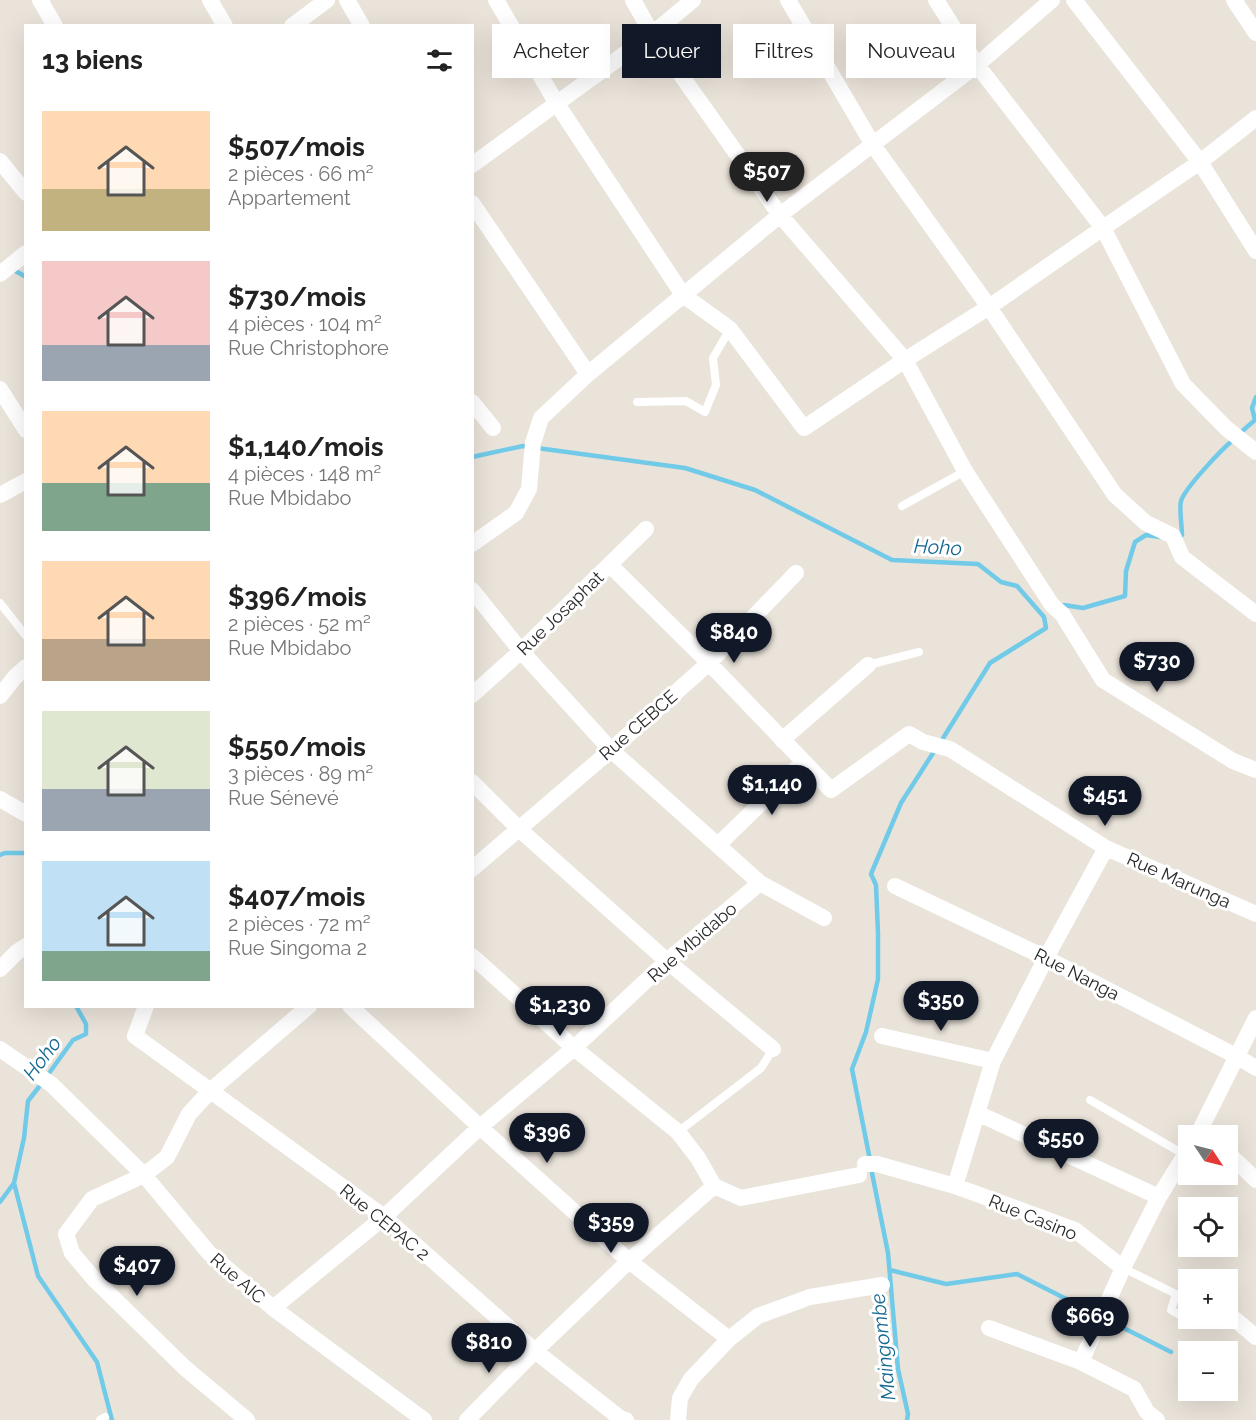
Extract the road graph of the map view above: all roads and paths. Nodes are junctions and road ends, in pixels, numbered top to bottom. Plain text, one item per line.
1 (40, 0) edge
2 (210, 0) edge
3 (327, 0) edge
4 (347, 0) edge
5 (496, 0) edge
6 (633, 0) edge
7 (693, 0) edge
8 (788, 0) edge
9 (936, 0) edge
10 (1052, 0) edge
11 (1074, 0) edge
12 (1234, 0) edge
13 (54, 24) edge
14 (224, 24) edge
15 (295, 24) edge
16 (361, 24) edge
17 (646, 24) edge
18 (664, 24) edge
19 (1256, 33) edge
20 (622, 56) edge
21 (977, 65) junction
22 (683, 78) edge
23 (557, 104) junction
24 (1256, 118) edge
25 (873, 145) junction
26 (0, 161) edge
27 (1200, 162) junction
28 (474, 164) edge
29 (24, 191) edge
30 (474, 206) edge
31 (780, 215) junction
32 (1103, 228) junction
33 (1256, 250) edge
34 (24, 255) edge
35 (0, 274) edge
36 (683, 296) junction
37 (989, 307) junction
38 (730, 329) junction
39 (905, 360) junction
40 (588, 374) junction
41 (0, 389) edge
42 (637, 402) dead end
43 (474, 404) edge
44 (24, 427) edge
45 (493, 428) dead end
46 (1251, 447) edge
47 (965, 471) junction
48 (24, 483) edge
49 (0, 495) edge
50 (903, 506) dead end
51 (646, 529) dead end
52 (474, 543) edge
53 (610, 565) junction
54 (796, 573) dead end
55 (474, 592) edge
56 (0, 603) edge
57 (1256, 614) edge
58 (24, 633) edge
59 (521, 651) junction
60 (919, 651) dead end
61 (709, 663) junction
62 (868, 665) joint
63 (24, 669) edge
64 (474, 693) edge
65 (0, 696) edge
66 (782, 740) junction
67 (611, 750) junction
68 (803, 762) junction
69 (1256, 770) edge
70 (474, 784) edge
71 (0, 799) edge
72 (24, 813) edge
73 (519, 830) junction
74 (718, 845) junction
75 (1106, 848) junction
76 (474, 867) edge
77 (760, 883) junction
78 (895, 886) dead end
79 (1256, 914) edge
80 (824, 918) dead end
81 (24, 947) edge
82 (474, 958) edge
83 (1046, 958) junction
84 (668, 961) junction
85 (0, 969) edge
86 (145, 1008) edge
87 (307, 1008) edge
88 (352, 1008) edge
89 (1256, 1018) edge
90 (882, 1036) dead end
91 (574, 1048) junction
92 (773, 1049) joint
93 (0, 1050) edge
94 (1236, 1056) junction
95 (993, 1061) junction
96 (1256, 1068) edge
97 (210, 1091) junction
98 (1090, 1100) dead end
99 (977, 1113) junction
100 (1206, 1125) edge
101 (480, 1127) junction
102 (678, 1132) junction
103 (1178, 1149) edge
104 (1238, 1162) edge
105 (1178, 1166) edge
106 (144, 1175) junction
107 (1256, 1179) edge
108 (714, 1186) junction
109 (955, 1186) junction
110 (1159, 1197) junction
111 (384, 1217) junction
112 (629, 1261) junction
113 (1124, 1268) junction
114 (882, 1285) dead end
115 (273, 1308) junction
116 (1178, 1314) edge
117 (1238, 1325) edge
118 (989, 1328) dead end
119 (1256, 1337) edge
120 (729, 1339) junction
121 (535, 1352) junction
122 (1080, 1362) junction
123 (1149, 1418) edge
124 (247, 1420) edge
125 (424, 1420) edge
126 (468, 1420) edge
127 (626, 1420) edge
128 (678, 1420) edge

1 - 13 street
2 - 14 street
3 - 15 street
4 - 16 street
5 - 23 street
6 - 17 street
7 - 18 street
8 - 25 street
9 - 21 street
10 - 21 street
11 - 27 street
12 - 19 street
20 - 23 street
21 - 25 street
21 - 32 street
22 - 31 street
23 - 28 street
23 - 36 street
24 - 27 street
25 - 31 street
25 - 37 street
26 - 29 street
27 - 32 street
27 - 33 street
30 - 40 street
31 - 36 street
31 - 39 street
32 - 37 street
32 - 46 street
34 - 35 street
36 - 38 street
36 - 40 street
37 - 39 street
37 - 57 street
38 - 39 street
38 - 42 lane
39 - 47 street
40 - 52 street
41 - 44 street
43 - 45 street
47 - 50 lane
47 - 69 street
48 - 49 street
51 - 53 street, Rue Josaphat
53 - 59 street, Rue Josaphat
53 - 61 street
54 - 61 street, Rue CEBCE
55 - 59 street
56 - 58 lane
59 - 64 street, Rue Josaphat
59 - 67 street
60 - 62 lane
61 - 66 street
61 - 67 street, Rue CEBCE
62 - 66 street
63 - 65 street
66 - 68 street
67 - 73 street, Rue CEBCE
67 - 74 street
68 - 74 street
68 - 75 street, Rue Marunga
70 - 73 street
71 - 72 street
73 - 76 street, Rue CEBCE
73 - 84 street
74 - 77 street
75 - 79 street, Rue Marunga
75 - 83 street
77 - 80 street
77 - 84 street, Rue Mbidabo
78 - 83 street, Rue Nanga
81 - 85 street
82 - 91 street
83 - 94 street, Rue Nanga
83 - 95 street
84 - 91 street, Rue Mbidabo
84 - 92 street
86 - 97 street, Rue CEPAC 2
87 - 97 street
88 - 101 street
89 - 94 street
90 - 95 street
91 - 101 street, Rue Mbidabo
91 - 102 street
92 - 102 lane
93 - 106 street, Rue AIC
94 - 96 street, Rue Nanga
94 - 100 street
95 - 99 street
97 - 106 street
97 - 111 street, Rue CEPAC 2
98 - 103 lane
99 - 109 street
99 - 110 street
101 - 111 street, Rue Mbidabo
101 - 112 street
102 - 108 street
104 - 107 street
105 - 110 street
106 - 115 street, Rue AIC
106 - 124 street
108 - 109 street, Rue Casino
108 - 112 street
109 - 113 street, Rue Casino
110 - 113 street
111 - 115 street, Rue Mbidabo
111 - 121 street, Rue CEPAC 2
112 - 120 street
112 - 121 street
113 - 116 lane, Rue Casino
113 - 122 street
114 - 120 street
115 - 125 street, Rue AIC
117 - 119 street, Rue Casino
118 - 122 street
120 - 128 street
121 - 126 street
121 - 127 street, Rue CEPAC 2
122 - 123 street

